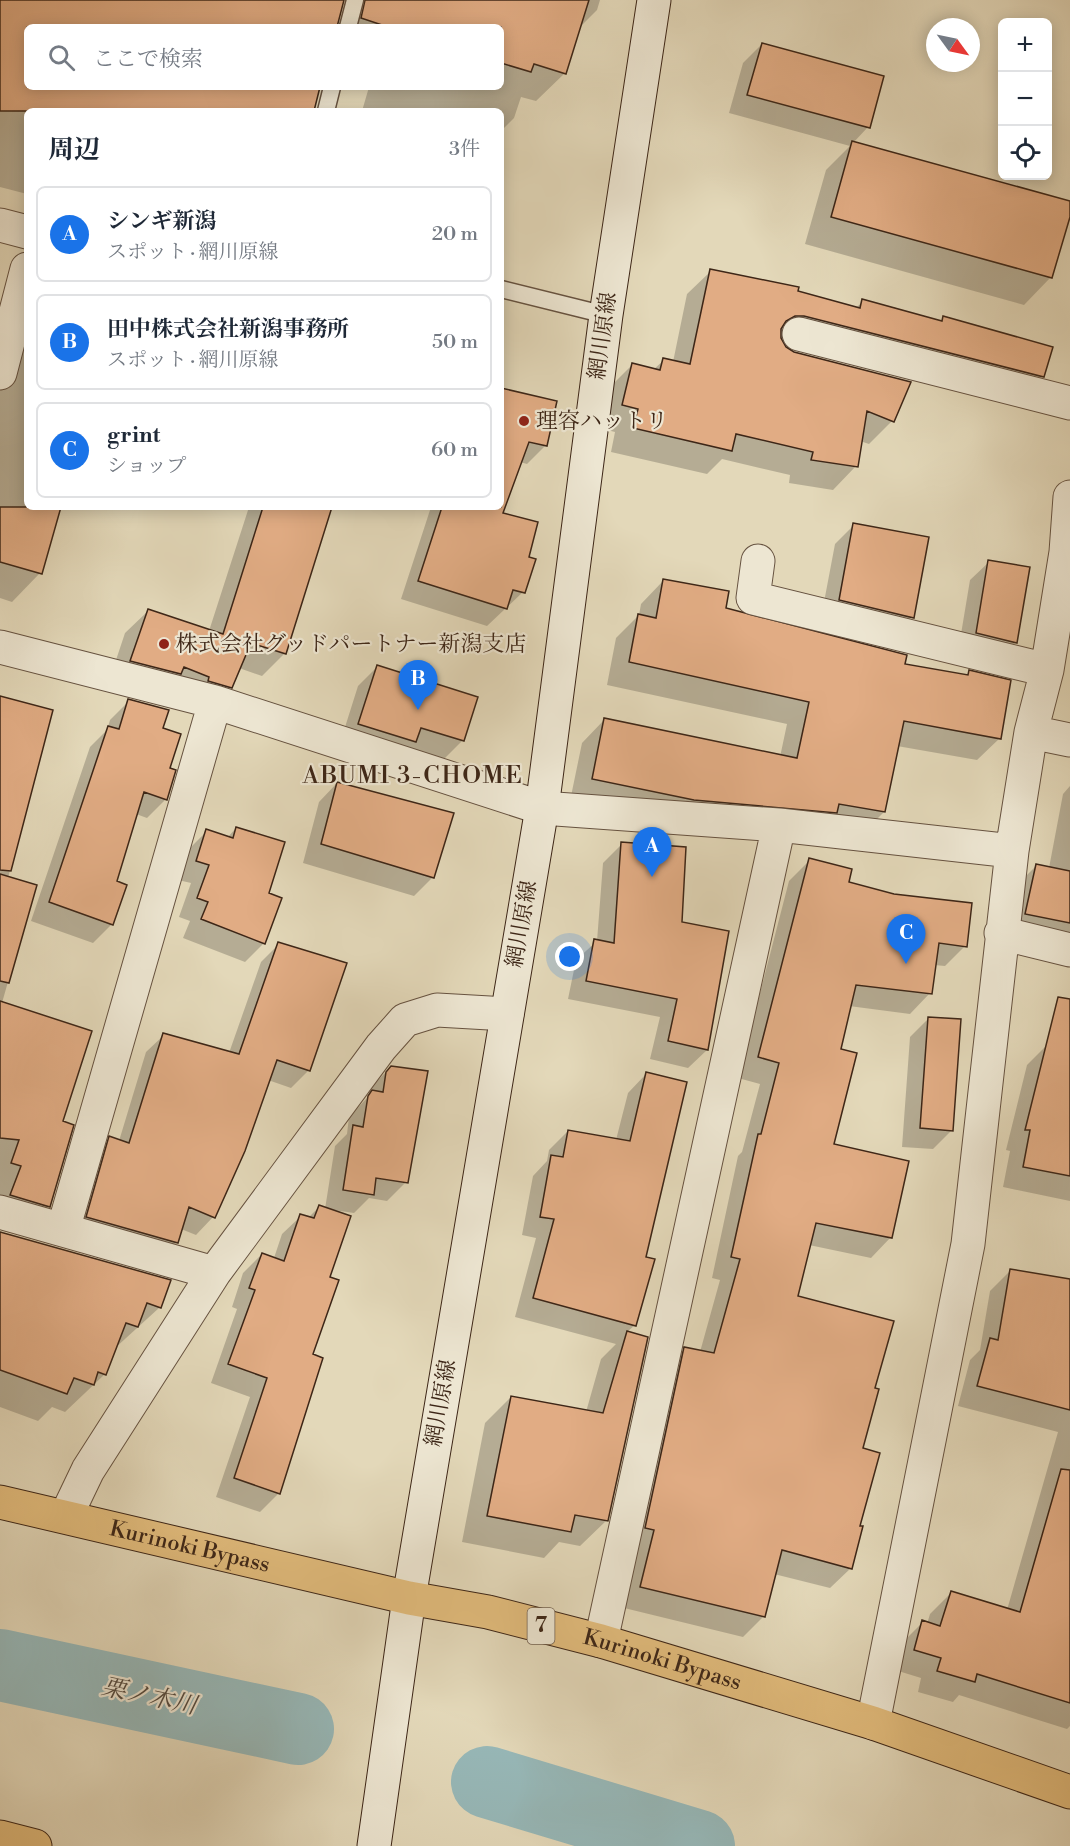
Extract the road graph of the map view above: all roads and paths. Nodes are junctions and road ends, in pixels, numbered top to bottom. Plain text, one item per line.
1 (355, 0) edge
2 (654, 0) edge
3 (349, 24) edge
4 (331, 90) edge
5 (327, 108) edge
6 (0, 225) edge
7 (24, 231) edge
8 (24, 281) edge
9 (504, 290) edge
10 (606, 315) junction
11 (799, 334) dead end
12 (0, 373) edge
13 (1070, 403) edge
14 (1070, 497) edge
15 (1068, 552) edge
16 (758, 561) dead end
17 (0, 647) edge
18 (1047, 670) junction
19 (215, 702) junction
20 (1031, 732) junction
21 (1070, 740) edge
22 (542, 808) junction
23 (779, 825) junction
24 (1012, 851) junction
25 (1001, 933) junction
26 (1070, 950) edge
27 (507, 1014) junction
28 (0, 1212) edge
29 (63, 1230) junction
30 (214, 1272) junction
31 (0, 1502) edge
32 (66, 1516) junction
33 (409, 1598) junction
34 (602, 1641) junction
35 (873, 1723) junction
36 (1070, 1792) edge
37 (0, 1837) edge
38 (35, 1846) edge
39 (374, 1846) edge

1 - 3 lane
2 - 10 street, 網川原線
4 - 5 lane
6 - 7 street
8 - 12 street
9 - 10 lane
10 - 22 street, 網川原線
11 - 13 street
14 - 15 street
15 - 18 street
16 - 18 street
17 - 19 street
18 - 20 street
19 - 22 street
19 - 29 street
20 - 21 street
20 - 24 street
22 - 23 street
22 - 27 street, 網川原線
23 - 24 street
23 - 34 street
24 - 25 street
25 - 26 street
25 - 35 street
27 - 30 street
27 - 33 street, 網川原線
28 - 29 street
29 - 30 street
30 - 32 street
31 - 32 highway, Kurinoki Bypass / 7
32 - 33 highway, Kurinoki Bypass / 7
33 - 34 highway, Kurinoki Bypass / 7
33 - 39 street, 網川原線
34 - 35 highway, Kurinoki Bypass / 7
35 - 36 highway, Kurinoki Bypass / 7
37 - 38 highway

